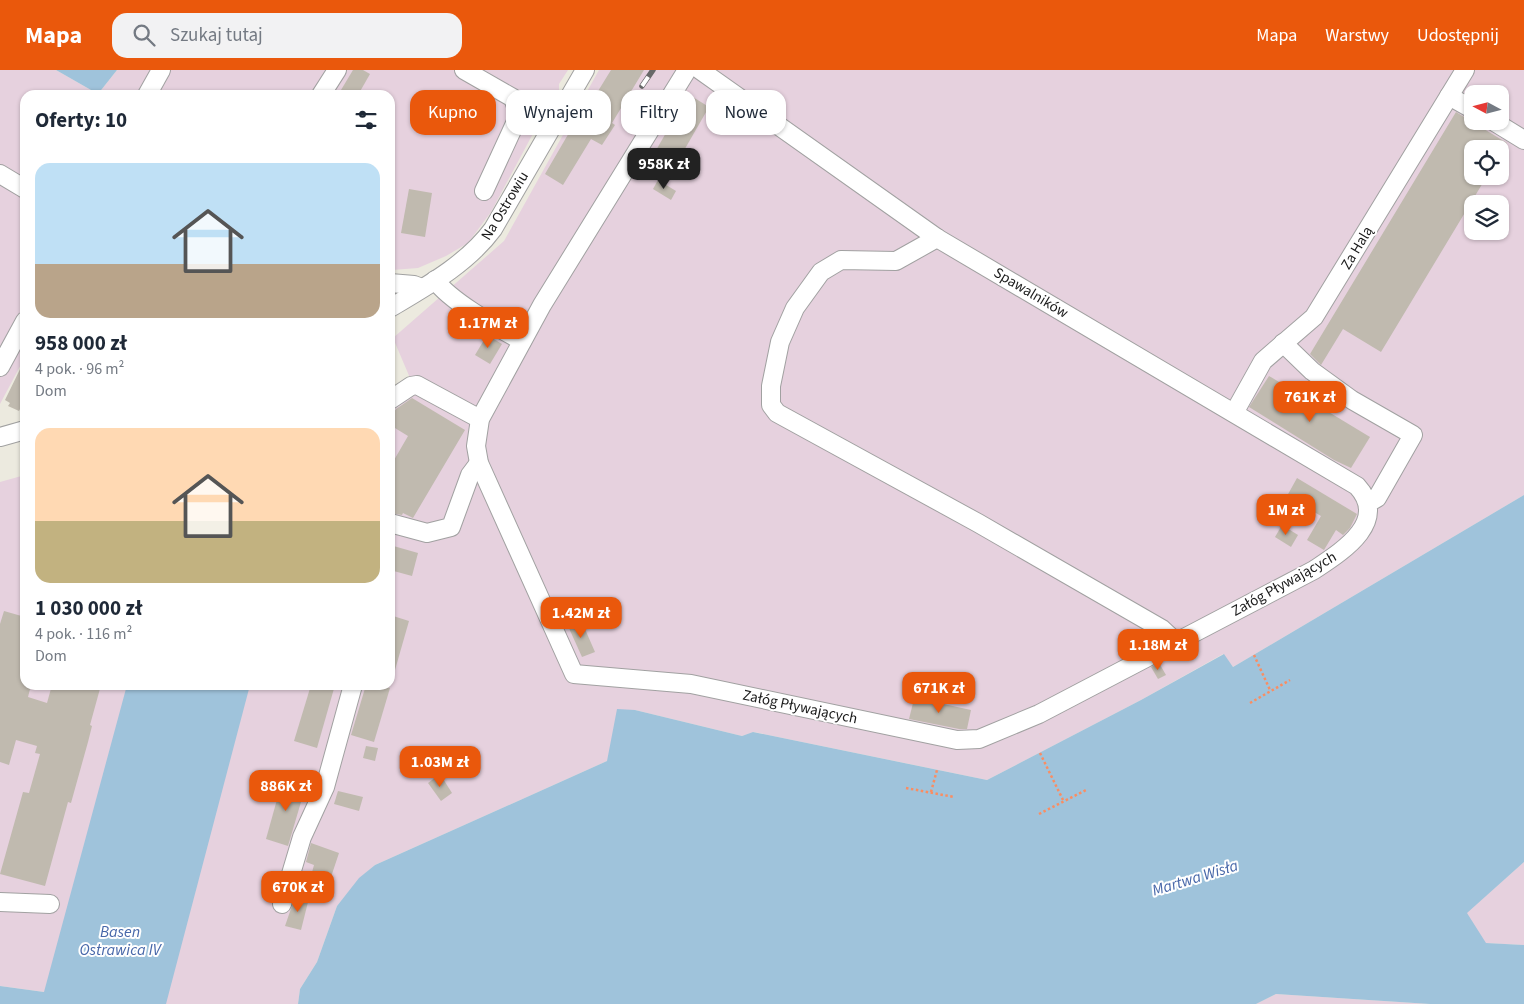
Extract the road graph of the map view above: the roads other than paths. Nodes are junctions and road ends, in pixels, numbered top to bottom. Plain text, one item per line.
1 (162, 70) edge
2 (336, 70) edge
3 (464, 70) edge
4 (585, 70) edge
5 (687, 70) edge
6 (700, 70) edge
7 (1465, 70) edge
8 (150, 90) edge
9 (324, 90) edge
10 (1450, 96) junction
11 (1464, 104) edge
12 (1508, 130) edge
13 (1524, 140) edge
14 (0, 174) edge
15 (20, 186) edge
16 (484, 191) dead end
17 (937, 238) junction
18 (395, 283) edge
19 (429, 284) junction
20 (395, 305) edge
21 (20, 329) edge
22 (522, 341) junction
23 (1283, 343) junction
24 (0, 367) edge
25 (395, 396) edge
26 (1234, 413) junction
27 (480, 419) junction
28 (20, 431) edge
29 (0, 437) edge
30 (478, 463) junction
31 (1368, 503) junction
32 (395, 524) edge
33 (1176, 642) junction
34 (352, 690) edge
35 (0, 902) edge
36 (50, 904) dead end
37 (282, 904) dead end

1 - 8 street
2 - 9 street
3 - 16 street
4 - 19 street, Na Ostrowiu
5 - 22 street
6 - 17 street, Spawalników
7 - 10 street, Za Halą
10 - 11 street
10 - 23 street, Za Halą
12 - 13 street
14 - 15 street
17 - 26 street, Spawalników
17 - 33 street
18 - 19 street
19 - 20 street, Na Ostrowiu
19 - 22 street
21 - 24 street
22 - 27 street
23 - 26 street, Za Halą
23 - 31 street
25 - 27 street
26 - 31 street, Spawalników
27 - 30 street
28 - 29 street
30 - 32 street
30 - 33 street, Załóg Pływających
31 - 33 street, Załóg Pływających
34 - 37 street
35 - 36 street

